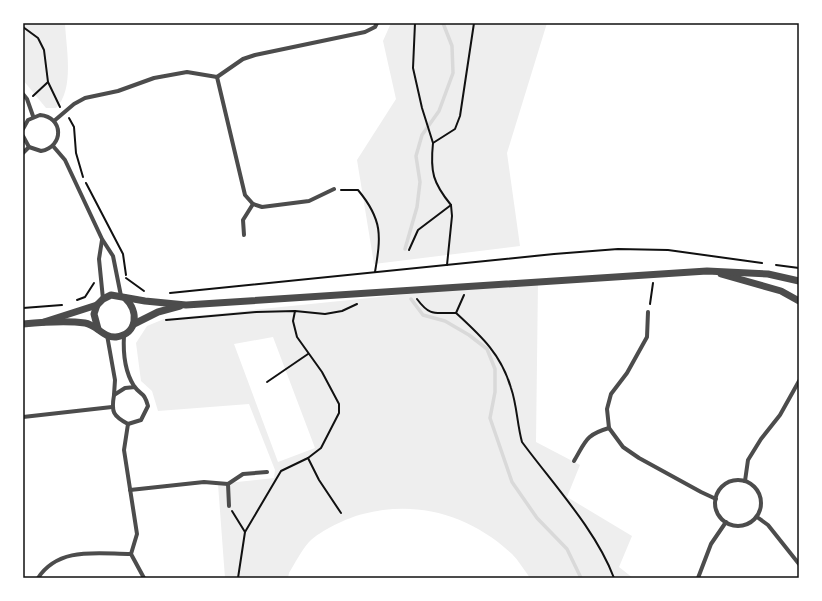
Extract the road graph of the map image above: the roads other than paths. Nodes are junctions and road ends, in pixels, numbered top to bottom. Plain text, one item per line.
1 (377, 23) edge
2 (218, 76) junction
3 (23, 94) edge
4 (33, 116) junction
5 (54, 121) junction
6 (23, 129) edge
7 (23, 136) edge
8 (53, 146) junction
9 (29, 147) junction
10 (23, 153) edge
11 (334, 189) road end
12 (253, 204) junction
13 (244, 234) dead end
14 (102, 239) junction
15 (707, 271) junction
16 (799, 281) edge
17 (123, 297) junction
18 (103, 299) junction
19 (799, 301) edge
20 (97, 305) junction
21 (186, 305) junction
22 (648, 312) dead end
23 (44, 322) junction
24 (23, 324) edge
25 (134, 324) junction
26 (98, 329) junction
27 (107, 335) junction
28 (124, 335) junction
29 (799, 381) edge
30 (135, 387) junction
31 (114, 396) junction
32 (112, 407) junction
33 (23, 417) edge
34 (128, 424) junction
35 (609, 428) junction
36 (574, 461) dead end
37 (267, 472) dead end
38 (746, 481) junction
39 (228, 484) junction
40 (130, 490) junction
41 (716, 499) junction
42 (229, 506) road end
43 (757, 517) junction
44 (726, 522) junction
45 (131, 554) junction
46 (799, 564) edge
47 (38, 578) edge
48 (144, 578) edge
49 (698, 578) edge

1 - 2 street
2 - 5 street
2 - 12 street
3 - 4 street
4 - 5 street
4 - 6 street
5 - 8 street
7 - 9 street
8 - 9 street
8 - 14 street
9 - 10 street
11 - 12 street
12 - 13 street
14 - 17 street
14 - 18 street
15 - 16 street
15 - 19 street
15 - 21 street
17 - 18 street
17 - 21 street
17 - 25 street
18 - 20 street
20 - 23 street
20 - 26 street
21 - 25 street
22 - 35 street
23 - 24 street
23 - 26 street
25 - 28 street
26 - 27 street
27 - 28 street
27 - 31 street
28 - 30 street
29 - 38 street
30 - 31 street
30 - 34 street
31 - 32 street
32 - 33 street
32 - 34 street
34 - 40 street
35 - 36 street
35 - 41 street
37 - 39 street
38 - 41 street
38 - 43 street
39 - 40 street
39 - 42 street
40 - 45 street
41 - 44 street
43 - 44 street
43 - 46 street
44 - 49 street
45 - 47 street
45 - 48 street

